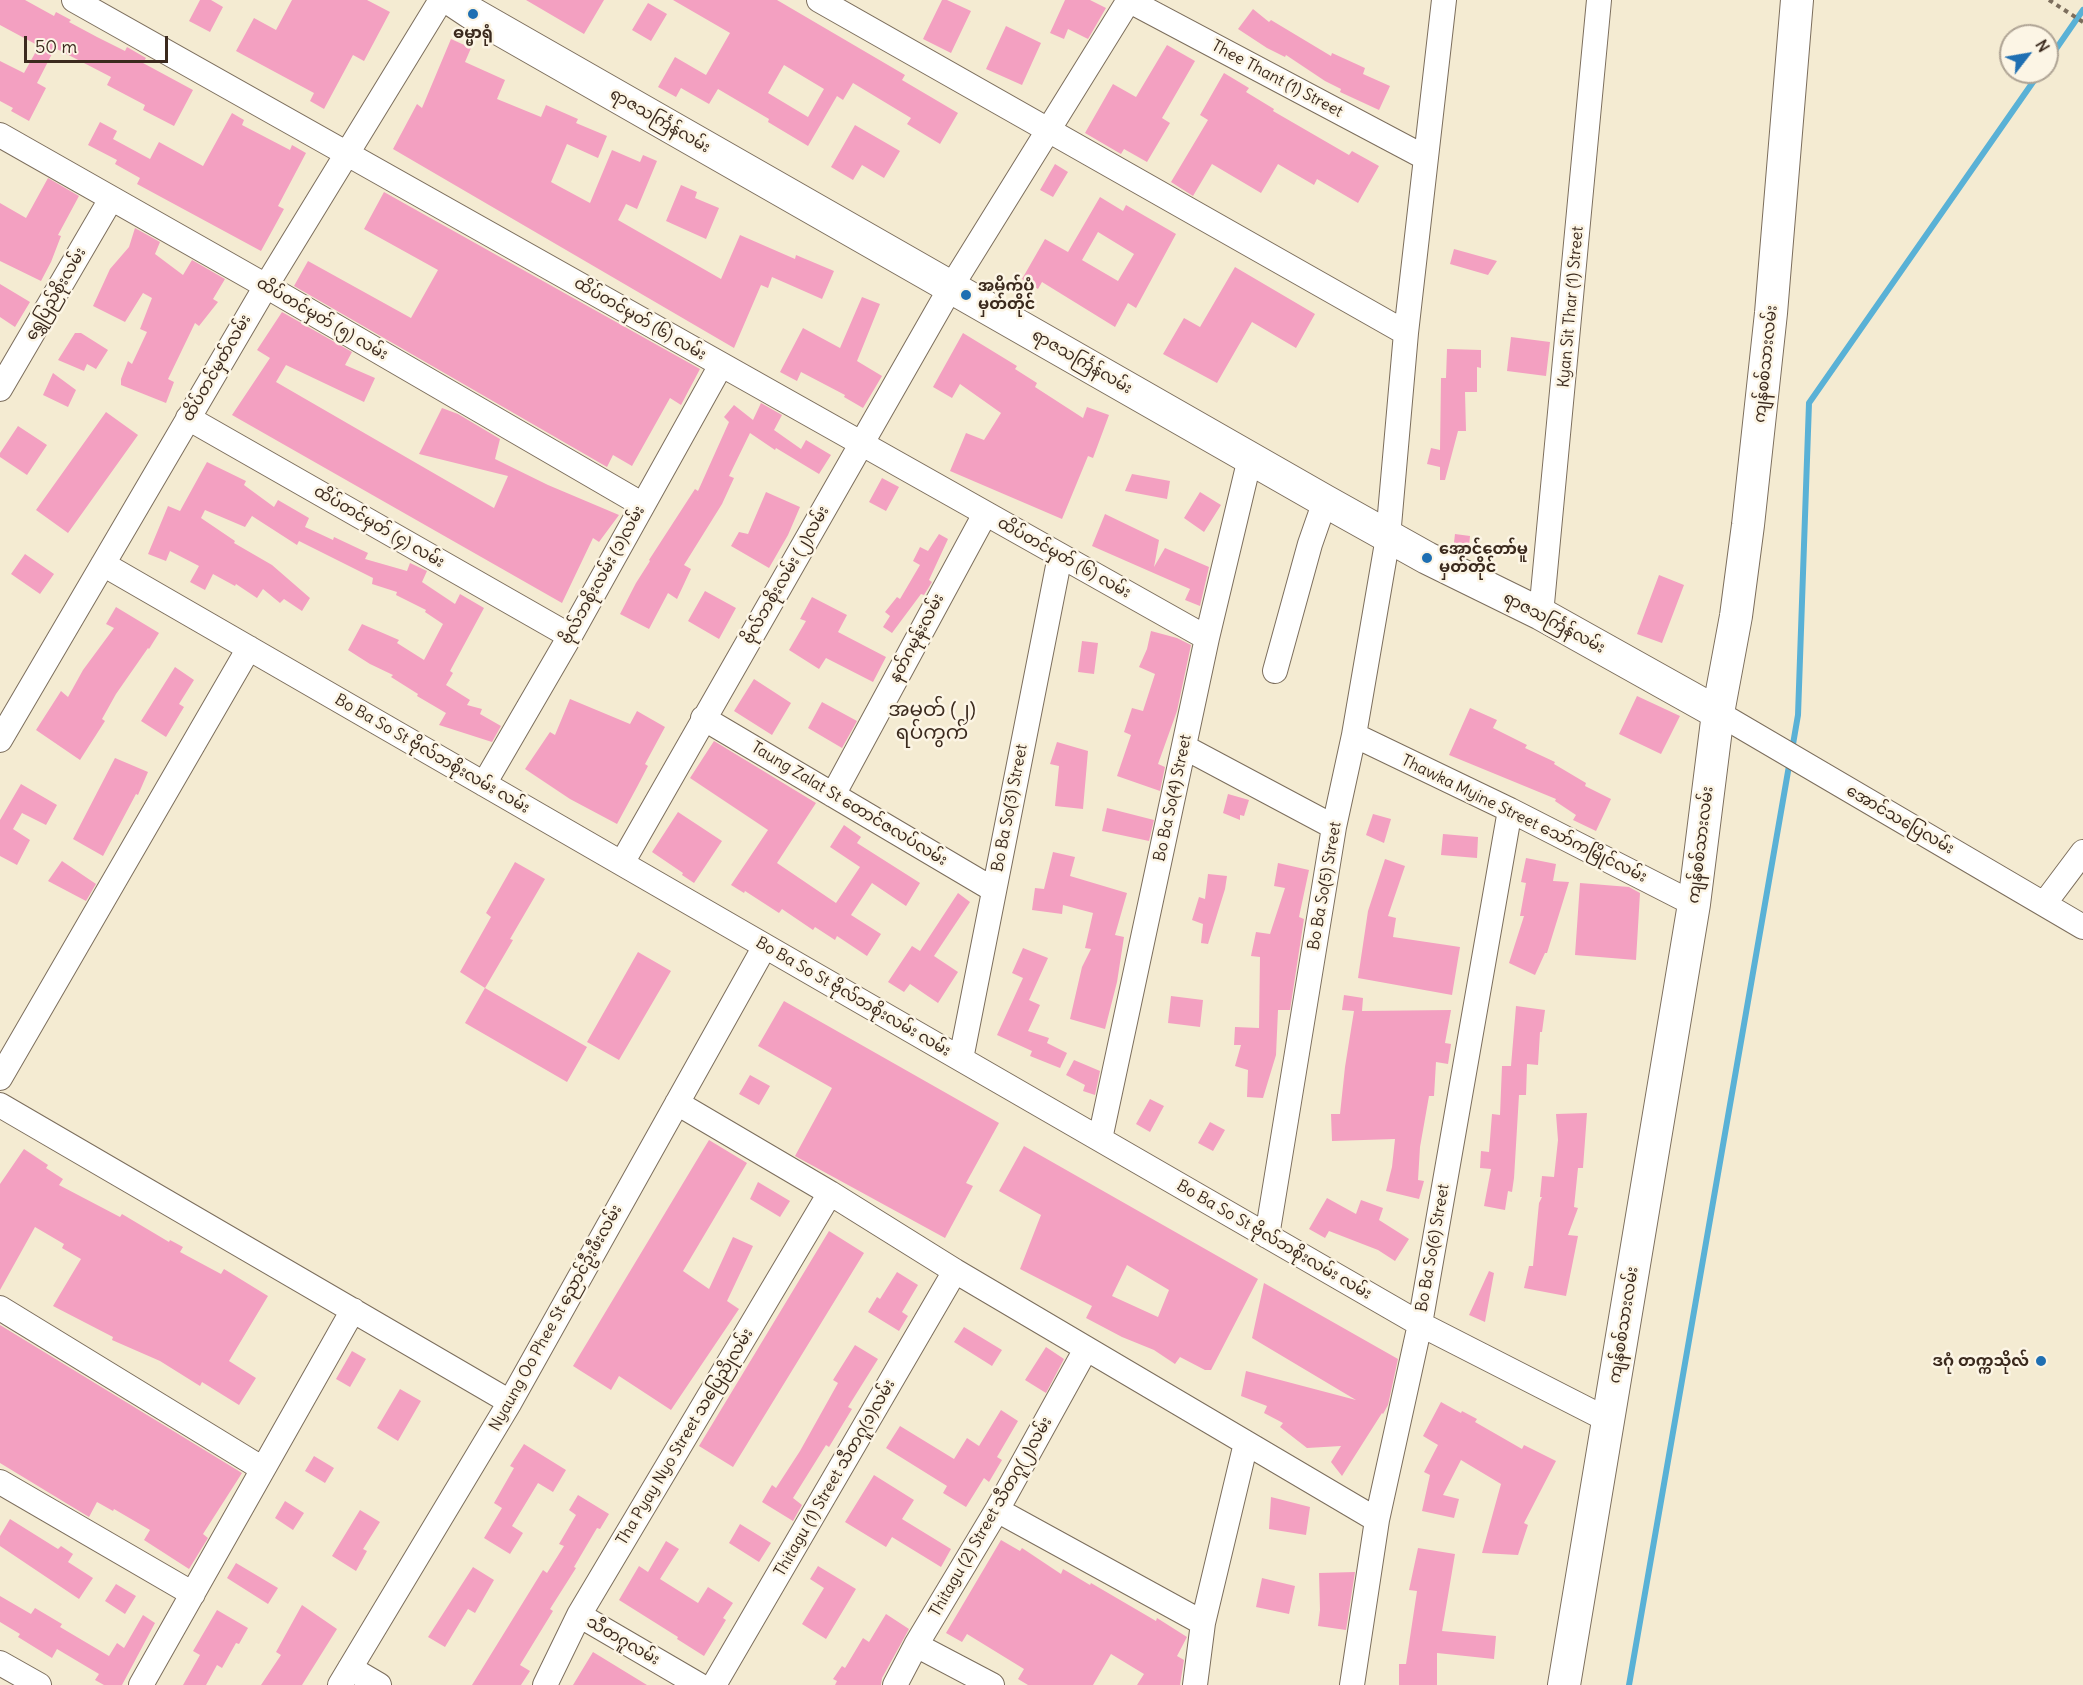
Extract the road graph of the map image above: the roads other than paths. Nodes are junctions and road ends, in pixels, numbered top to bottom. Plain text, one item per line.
1 (74, 0) edge
2 (441, 0) edge
3 (452, 0) edge
4 (819, 0) edge
5 (1128, 0) edge
6 (1444, 0) edge
7 (1599, 0) edge
8 (1797, 0) edge
9 (1048, 130) junction
10 (0, 135) edge
11 (348, 153) junction
12 (1426, 158) junction
13 (111, 199) junction
14 (266, 286) junction
15 (951, 287) junction
16 (1406, 333) junction
17 (721, 365) junction
18 (0, 389) edge
19 (188, 418) junction
20 (862, 444) junction
21 (1251, 458) junction
22 (1325, 501) junction
23 (643, 505) junction
24 (985, 514) junction
25 (1388, 537) junction
26 (1060, 556) junction
27 (103, 564) junction
28 (1541, 614) junction
29 (570, 636) junction
30 (1207, 638) junction
31 (249, 648) junction
32 (1275, 671) dead end
33 (1718, 713) junction
34 (703, 718) junction
35 (1354, 735) junction
36 (0, 740) edge
37 (1184, 747) junction
38 (484, 784) junction
39 (833, 795) junction
40 (1510, 810) junction
41 (1335, 827) junction
42 (2083, 852) edge
43 (622, 863) junction
44 (994, 890) junction
45 (1694, 904) junction
46 (2044, 904) junction
47 (2083, 927) edge
48 (765, 946) junction
49 (961, 1059) junction
50 (0, 1078) edge
51 (677, 1103) junction
52 (0, 1105) edge
53 (1100, 1139) junction
54 (830, 1193) junction
55 (1267, 1236) junction
56 (956, 1271) junction
57 (0, 1308) edge
58 (352, 1310) junction
59 (1420, 1324) junction
60 (1086, 1349) junction
61 (510, 1402) junction
62 (1608, 1420) junction
63 (1246, 1443) junction
64 (263, 1469) junction
65 (0, 1482) edge
66 (998, 1510) junction
67 (1377, 1520) junction
68 (193, 1594) junction
69 (579, 1615) junction
70 (1203, 1623) junction
71 (916, 1645) junction
72 (0, 1663) edge
73 (345, 1676) edge
74 (39, 1685) edge
75 (141, 1685) edge
76 (379, 1685) edge
77 (545, 1685) edge
78 (699, 1685) edge
79 (714, 1685) edge
80 (895, 1685) edge
81 (992, 1685) edge
82 (1195, 1685) edge
83 (1352, 1685) edge
84 (1564, 1685) edge

1 - 11 street, ထိပ်တင်မှတ် (၆) လမ်း
2 - 11 street, ထိပ်တင်မှတ်လမ်း
3 - 15 main road, ရာဇသင်္ကြန်လမ်း
4 - 9 street
5 - 9 street, ဗိုလ်ဘစိုးလမ်း (၂)လမ်း
5 - 12 street, Thee Thant (1) Street
6 - 12 street, Bo Ba So(5) Street
7 - 28 street, Kyan Sit Thar (1) Street
8 - 33 main road, ကျန်စစ်သားလမ်း
9 - 15 street, ဗိုလ်ဘစိုးလမ်း (၂)လမ်း
9 - 16 street
10 - 13 street, ထိပ်တင်မှတ် (၅) လမ်း
11 - 14 street, ထိပ်တင်မှတ်လမ်း
11 - 17 street, ထိပ်တင်မှတ် (၆) လမ်း
12 - 16 street, Bo Ba So(5) Street
13 - 14 street, ထိပ်တင်မှတ် (၅) လမ်း
13 - 18 street, ရွှေပြည်စိုးလမ်း
14 - 19 street, ထိပ်တင်မှတ်လမ်း
14 - 23 street, ထိပ်တင်မှတ် (၅) လမ်း
15 - 20 street, ဗိုလ်ဘစိုးလမ်း (၂)လမ်း
15 - 21 main road, ရာဇသင်္ကြန်လမ်း
16 - 25 street, Bo Ba So(5) Street
17 - 20 street, ထိပ်တင်မှတ် (၆) လမ်း
17 - 23 street, ဗိုလ်ဘစိုးလမ်း (၁)လမ်း
19 - 27 street, ထိပ်တင်မှတ်လမ်း
19 - 29 street, ထိပ်တင်မှတ် (၄) လမ်း
20 - 24 street, ထိပ်တင်မှတ် (၆) လမ်း
20 - 34 street, ဗိုလ်ဘစိုးလမ်း (၂)လမ်း
21 - 22 main road, ရာဇသင်္ကြန်လမ်း
21 - 30 street, Bo Ba So(4) Street
22 - 25 main road, ရာဇသင်္ကြန်လမ်း
22 - 32 street
23 - 29 street, ဗိုလ်ဘစိုးလမ်း (၁)လမ်း
24 - 26 street, ထိပ်တင်မှတ် (၆) လမ်း
24 - 39 street, နတ်ဂမုန်းလမ်း
25 - 28 main road, ရာဇသင်္ကြန်လမ်း
25 - 35 street, Bo Ba So(5) Street
26 - 30 street, ထိပ်တင်မှတ် (၆) လမ်း
26 - 44 street, Bo Ba So(3) Street
27 - 31 street, Bo Ba So St ဗိုလ်ဘစိုးလမ်း လမ်း
27 - 36 street, ထိပ်တင်မှတ်လမ်း
28 - 33 main road, ရာဇသင်္ကြန်လမ်း
29 - 38 street, ဗိုလ်ဘစိုးလမ်း (၁)လမ်း
30 - 37 street, Bo Ba So(4) Street
31 - 38 street, Bo Ba So St ဗိုလ်ဘစိုးလမ်း လမ်း
31 - 50 street
33 - 45 main road, ကျန်စစ်သားလမ်း
33 - 46 street, အောင်သပြေလမ်း
34 - 39 street, Taung Zalat St တောင်ဇလပ်လမ်း
34 - 43 street, ဗိုလ်ဘစိုးလမ်း (၂)လမ်း
35 - 40 street, Thawka Myine Street သော်ကမြိုင်လမ်း
35 - 41 street, Bo Ba So(5) Street
37 - 41 street
37 - 53 street, Bo Ba So(4) Street
38 - 43 street, Bo Ba So St ဗိုလ်ဘစိုးလမ်း လမ်း
39 - 44 street, Taung Zalat St တောင်ဇလပ်လမ်း
40 - 45 street, Thawka Myine Street သော်ကမြိုင်လမ်း
40 - 59 street, Bo Ba So(6) Street
41 - 55 street, Bo Ba So(5) Street
42 - 46 street
43 - 48 street, Bo Ba So St ဗိုလ်ဘစိုးလမ်း လမ်း
44 - 49 street, Bo Ba So(3) Street
45 - 62 main road, ကျန်စစ်သားလမ်း
46 - 47 street, အောင်သပြေလမ်း
48 - 49 street, Bo Ba So St ဗိုလ်ဘစိုးလမ်း လမ်း
48 - 51 street, Nyaung Oo Phee St ညောင်ဦးဖီးလမ်း
49 - 53 street, Bo Ba So St ဗိုလ်ဘစိုးလမ်း လမ်း
51 - 54 street
51 - 61 street, Nyaung Oo Phee St ညောင်ဦးဖီးလမ်း
52 - 58 street
53 - 55 street, Bo Ba So St ဗိုလ်ဘစိုးလမ်း လမ်း
54 - 56 street
54 - 69 street, Tha Pyay Nyo Street သပြေညိုလမ်း
55 - 59 street, Bo Ba So St ဗိုလ်ဘစိုးလမ်း လမ်း
56 - 60 street
56 - 79 street, Thitagu (1) Street သီတဂူ(၁)လမ်း
57 - 64 street
58 - 61 street
58 - 64 street
59 - 62 street, Bo Ba So St ဗိုလ်ဘစိုးလမ်း လမ်း
59 - 67 street, Bo Ba So(6) Street
60 - 63 street
60 - 66 street, Thitagu (2) Street သီတဂူ(၂)လမ်း
61 - 73 street, Nyaung Oo Phee St ညောင်ဦးဖီးလမ်း
62 - 84 main road, ကျန်စစ်သားလမ်း
63 - 67 street
63 - 70 street
64 - 68 street
65 - 68 street
66 - 70 street
66 - 71 street, Thitagu (2) Street သီတဂူ(၂)လမ်း
67 - 83 street, Bo Ba So(6) Street
68 - 75 street
69 - 77 street, Tha Pyay Nyo Street သပြေညိုလမ်း
69 - 78 street, သီတဂူလမ်း
70 - 82 street
71 - 80 street, Thitagu (2) Street သီတဂူ(၂)လမ်း
71 - 81 street
72 - 74 street
73 - 76 street

